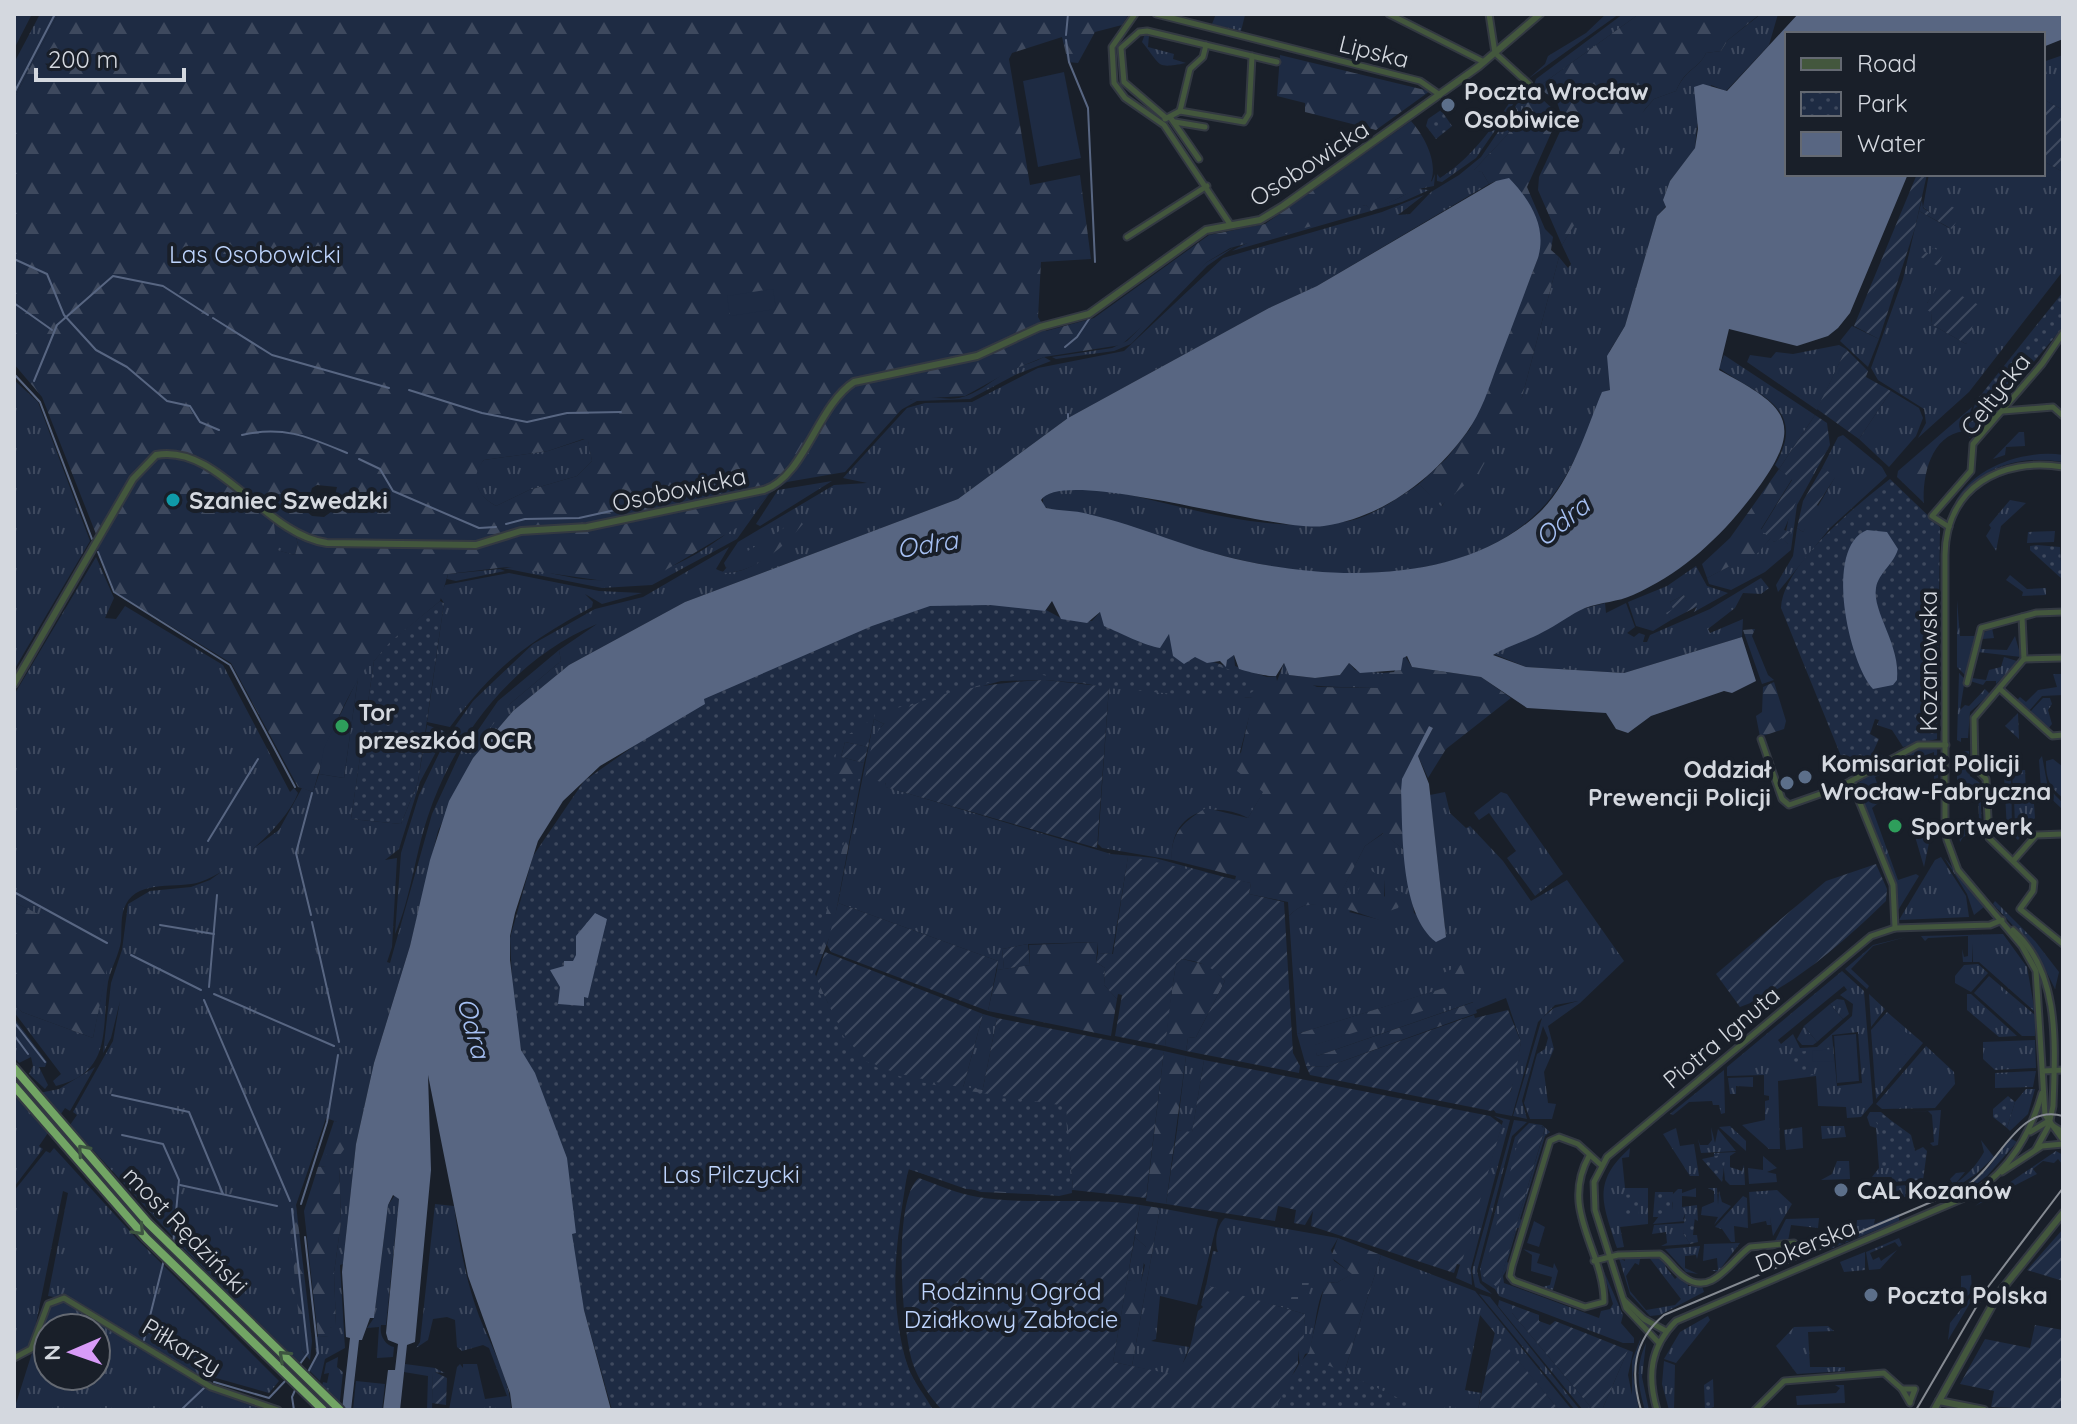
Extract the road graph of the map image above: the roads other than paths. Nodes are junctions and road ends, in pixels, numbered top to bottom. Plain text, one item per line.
1 (1135, 14) edge
2 (1156, 14) edge
3 (1489, 14) edge
4 (1540, 14) edge
5 (1391, 15) edge
6 (1206, 45) junction
7 (1495, 53) junction
8 (1252, 56) junction
9 (1277, 62) dead end
10 (1484, 62) junction
11 (1529, 84) dead end
12 (1440, 95) junction
13 (1180, 111) junction
14 (1168, 120) junction
15 (1205, 127) dead end
16 (1199, 159) dead end
17 (1207, 186) junction
18 (1230, 224) junction
19 (1127, 237) dead end
20 (2063, 333) edge
21 (2016, 395) junction
22 (2018, 410) junction
23 (2002, 411) junction
24 (2063, 416) edge
25 (2063, 467) edge
26 (1949, 527) junction
27 (2063, 612) edge
28 (2022, 617) junction
29 (2063, 658) edge
30 (2024, 659) junction
31 (1967, 683) dead end
32 (14, 684) edge
33 (2000, 689) junction
34 (2063, 735) edge
35 (1761, 739) dead end
36 (1946, 745) junction
37 (1851, 781) junction
38 (2063, 834) edge
39 (2014, 860) junction
40 (2002, 920) junction
41 (1895, 928) junction
42 (2063, 944) edge
43 (2050, 994) junction
44 (2041, 998) junction
45 (14, 1068) edge
46 (2053, 1070) junction
47 (2063, 1070) edge
48 (2044, 1071) junction
49 (14, 1086) edge
50 (2043, 1088) junction
51 (2054, 1102) junction
52 (2048, 1125) junction
53 (2060, 1129) edge
54 (2027, 1136) junction
55 (2063, 1142) edge
56 (2036, 1149) junction
57 (1589, 1156) junction
58 (1601, 1165) junction
59 (2001, 1172) junction
60 (2063, 1213) edge
61 (1794, 1243) dead end
62 (1609, 1256) junction
63 (1594, 1261) junction
64 (1623, 1299) junction
65 (1662, 1337) junction
66 (14, 1358) edge
67 (1902, 1389) dead end
68 (1939, 1401) junction
69 (278, 1410) edge
70 (323, 1410) edge
71 (340, 1410) edge
72 (1657, 1410) edge
73 (1755, 1410) edge
74 (1934, 1410) edge
75 (1984, 1410) edge

1 - 14 street
2 - 12 street, Lipska
3 - 7 street
4 - 7 street, Osobowicka
5 - 10 street
6 - 8 street
6 - 13 street
6 - 14 street
7 - 10 street, Osobowicka
7 - 11 street
8 - 9 street
8 - 13 street
10 - 12 street, Osobowicka
12 - 18 street, Osobowicka
13 - 14 street
14 - 15 street
14 - 16 street
14 - 17 street
17 - 18 street
17 - 19 street
18 - 32 street, Osobowicka
20 - 21 street, Celtycka
21 - 22 street
21 - 23 street, Celtycka
22 - 23 street
22 - 24 street
23 - 26 street, Celtycka
25 - 26 street, Kozanowska
26 - 36 street, Kozanowska
27 - 28 street
28 - 30 street
28 - 31 street
29 - 30 street
30 - 33 street
33 - 34 street
33 - 39 street
35 - 37 street
36 - 37 street
36 - 40 street, Kozanowska
37 - 41 street
38 - 39 street
39 - 42 street
40 - 41 street, Piotra Ignuta
40 - 43 street, Kozanowska
40 - 44 street, Kozanowska
41 - 58 street, Piotra Ignuta
43 - 44 street
43 - 46 street, Kozanowska
44 - 48 street, Kozanowska
71 -> 45 highway, most Rędziński
46 - 47 street
46 - 48 street
46 - 51 street, Kozanowska
48 - 50 street, Kozanowska
49 -> 70 highway, most Rędziński
50 - 52 street, Kozanowska
50 - 54 street, Kozanowska
51 - 52 street, Kozanowska
51 - 53 street, Kozanowska
52 - 53 street, Kozanowska
52 - 54 street
52 - 55 street
52 - 56 street, Dokerska
54 - 59 street, Dokerska
55 - 56 street, Dokerska
56 - 59 street, Dokerska
57 - 58 street
57 - 63 street
57 - 63 street
58 - 62 street
59 - 65 street, Dokerska
60 - 68 street
61 - 62 street, Dokerska
62 - 63 street, Dokerska
62 - 64 street
64 - 65 street
64 - 65 street
65 - 72 street
66 - 69 street, Piłkarzy
67 - 73 street
68 - 74 street
68 - 75 street

